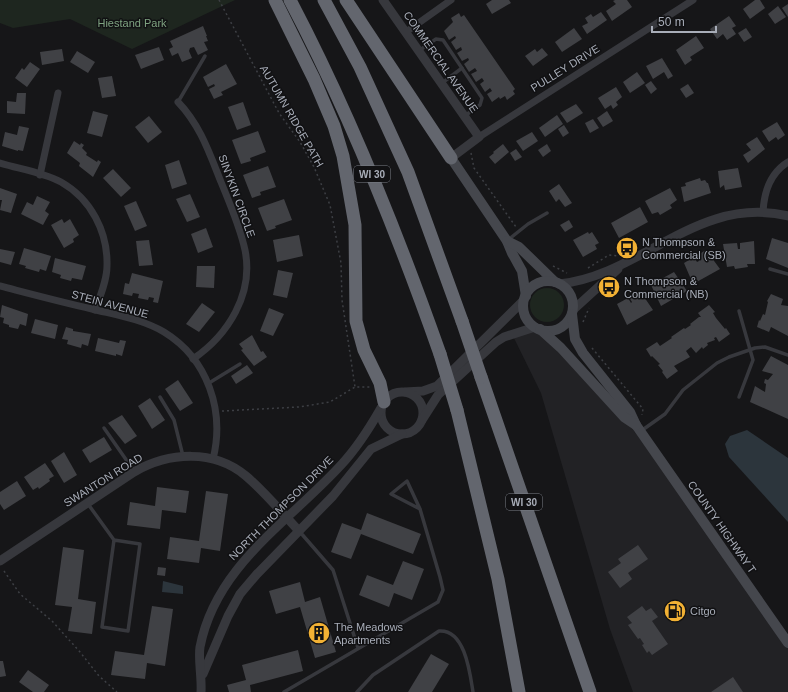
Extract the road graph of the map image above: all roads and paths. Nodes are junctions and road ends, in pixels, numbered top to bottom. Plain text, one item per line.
1 (219, 0) edge
2 (275, 0) edge
3 (290, 0) edge
4 (324, 0) edge
5 (346, 0) edge
6 (383, 0) edge
7 (451, 0) edge
8 (693, 0) edge
9 (406, 32) junction
10 (419, 51) junction
11 (205, 56) dead end
12 (462, 68) junction
13 (441, 83) junction
14 (58, 93) dead end
15 (178, 102) joint
16 (464, 116) junction
17 (479, 137) junction
18 (466, 146) junction
19 (451, 158) junction
20 (788, 162) edge
21 (0, 164) edge
22 (40, 175) junction
23 (763, 212) junction
24 (547, 213) dead end
25 (788, 216) edge
26 (519, 232) junction
27 (508, 241) junction
28 (635, 257) junction
29 (551, 264) dead end
30 (624, 264) junction
31 (770, 269) dead end
32 (582, 271) dead end
33 (573, 273) dead end
34 (788, 274) edge
35 (557, 283) junction
36 (0, 286) edge
37 (525, 298) junction
38 (591, 306) dead end
39 (95, 310) junction
40 (739, 311) dead end
41 (573, 312) junction
42 (582, 324) dead end
43 (537, 328) junction
44 (589, 345) dead end
45 (592, 348) junction
46 (751, 350) junction
47 (788, 354) edge
48 (193, 359) junction
49 (591, 363) junction
50 (240, 364) dead end
51 (209, 383) junction
52 (355, 387) junction
53 (371, 388) dead end
54 (404, 392) junction
55 (160, 397) dead end
56 (739, 397) dead end
57 (382, 405) junction
58 (216, 412) junction
59 (642, 415) dead end
60 (422, 420) junction
61 (104, 428) dead end
62 (638, 428) junction
63 (402, 434) junction
64 (183, 456) junction
65 (213, 459) junction
66 (134, 472) junction
67 (87, 503) junction
68 (420, 509) junction
69 (288, 519) junction
70 (299, 531) junction
71 (114, 540) junction
72 (0, 561) edge
73 (4, 572) dead end
74 (788, 643) edge
75 (358, 648) junction
76 (580, 665) junction
77 (202, 676) junction
78 (116, 692) edge
79 (201, 692) edge
80 (284, 692) edge
81 (357, 692) edge
82 (473, 692) edge
83 (519, 692) edge
84 (585, 692) edge
85 (590, 692) edge

1 - 52 path, AUTUMN RIDGE PATH
2 - 57 highway
3 - 83 highway, WI 30, bridge
4 - 76 highway, WI 30, bridge
5 - 19 highway
6 - 9 street, COMMERCIAL AVENUE
7 - 9 street
8 - 17 street, PULLEY DRIVE
9 - 10 street, COMMERCIAL AVENUE
10 - 12 lane
10 - 13 street, COMMERCIAL AVENUE
11 - 15 lane
12 - 13 lane
12 - 16 lane
13 - 16 street, COMMERCIAL AVENUE
14 - 22 street
15 - 48 street, SINYKIN CIRCLE
16 - 17 street, COMMERCIAL AVENUE
17 - 18 street, PULLEY DRIVE
18 - 19 street, PULLEY DRIVE
18 - 26 path
19 - 27 main road
20 - 23 street
21 - 22 street
22 - 39 street
23 - 25 street
23 - 28 street
24 - 26 lane
26 - 27 lane
27 - 35 main road
27 - 37 main road
28 - 30 street
28 - 32 path
29 - 33 path
30 - 35 street
30 - 41 street
31 - 34 lane
35 - 37 main road
35 - 41 main road
36 - 39 street, STEIN AVENUE
37 - 43 main road
37 - 54 street
38 - 42 path
39 - 48 street, STEIN AVENUE
40 - 46 lane
41 - 43 main road
41 - 49 main road, COUNTY HIGHWAY T
43 - 60 street
43 - 62 main road, COUNTY HIGHWAY T
44 - 45 path
45 - 49 path
45 - 59 path
46 - 47 lane
46 - 56 lane
46 - 62 lane
48 - 51 street, STEIN AVENUE
49 - 62 main road, COUNTY HIGHWAY T
50 - 51 lane
51 - 58 street, STEIN AVENUE
52 - 53 path
52 - 58 path
54 - 57 street
54 - 60 street
55 - 64 lane
57 - 63 street
57 - 69 street, NORTH THOMPSON DRIVE
58 - 65 street, STEIN AVENUE
60 - 63 street
61 - 66 lane
62 - 74 main road, COUNTY HIGHWAY T
63 - 70 street, NORTH THOMPSON DRIVE
64 - 65 street, SWANTON ROAD
64 - 66 street, SWANTON ROAD
65 - 69 street, SWANTON ROAD
66 - 67 street, SWANTON ROAD
67 - 71 lane
67 - 72 street, SWANTON ROAD
68 - 68 lane
68 - 75 lane
69 - 70 street, SWANTON ROAD
69 - 77 street, NORTH THOMPSON DRIVE
70 - 75 lane
70 - 77 street, NORTH THOMPSON DRIVE
71 - 71 lane
73 - 78 path
75 - 80 lane
76 - 84 highway
76 - 85 highway, WI 30
77 - 79 street, NORTH THOMPSON DRIVE
81 - 82 lane

